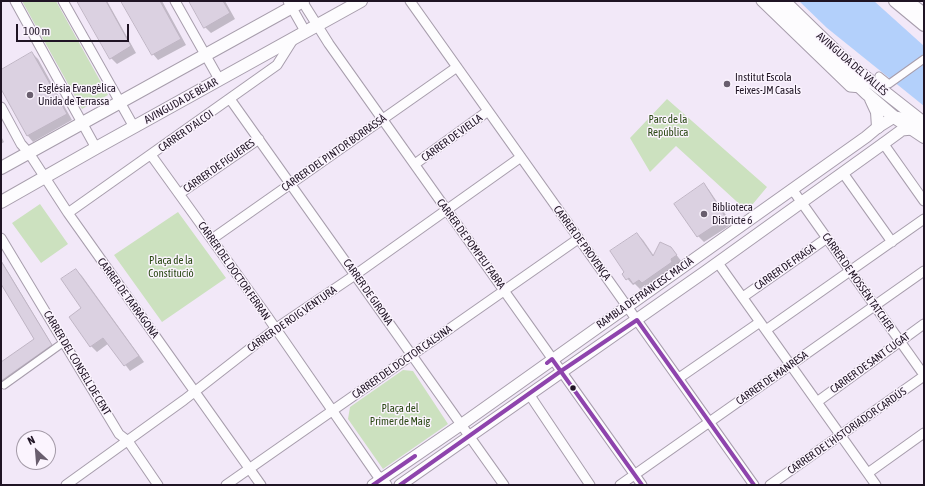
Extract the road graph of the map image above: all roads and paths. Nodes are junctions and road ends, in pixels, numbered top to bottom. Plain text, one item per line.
1 (15, 1) edge
2 (63, 1) edge
3 (175, 1) edge
4 (361, 1) edge
5 (410, 1) edge
6 (761, 1) edge
7 (771, 1) edge
8 (784, 1) edge
9 (895, 1) edge
10 (907, 1) edge
11 (296, 3) edge
12 (924, 14) edge
13 (316, 25) junction
14 (924, 25) edge
15 (305, 31) junction
16 (294, 38) junction
17 (205, 54) junction
18 (924, 59) edge
19 (457, 67) junction
20 (879, 76) dead end
21 (219, 79) junction
22 (861, 88) junction
23 (870, 96) junction
24 (230, 99) junction
25 (120, 102) junction
26 (1, 107) edge
27 (488, 111) junction
28 (894, 117) junction
29 (383, 118) junction
30 (82, 123) junction
31 (919, 124) edge
32 (134, 127) junction
33 (878, 127) junction
34 (924, 137) edge
35 (259, 139) junction
36 (883, 143) junction
37 (96, 148) junction
38 (29, 153) junction
39 (151, 155) junction
40 (521, 157) junction
41 (415, 164) junction
42 (1, 168) edge
43 (843, 173) junction
44 (44, 178) junction
45 (290, 184) junction
46 (792, 189) junction
47 (179, 194) junction
48 (924, 201) edge
49 (1, 202) edge
50 (802, 203) junction
51 (446, 209) junction
52 (68, 214) junction
53 (924, 219) edge
54 (1, 238) edge
55 (826, 238) junction
56 (212, 239) junction
57 (578, 239) junction
58 (892, 242) junction
59 (718, 263) junction
60 (851, 271) junction
61 (924, 271) edge
62 (355, 275) junction
63 (504, 290) junction
64 (742, 297) junction
65 (875, 305) junction
66 (627, 306) junction
67 (637, 320) junction
68 (760, 322) junction
69 (924, 324) edge
70 (275, 329) junction
71 (766, 330) junction
72 (900, 341) junction
73 (64, 342) junction
74 (412, 355) junction
75 (552, 359) junction
76 (790, 365) junction
77 (561, 371) junction
78 (924, 376) edge
79 (679, 378) junction
80 (4, 385) dead end
81 (196, 392) junction
82 (529, 394) junction
83 (817, 402) junction
84 (332, 410) junction
85 (710, 422) junction
86 (462, 424) junction
87 (924, 433) edge
88 (841, 435) junction
89 (470, 436) junction
90 (128, 441) junction
91 (250, 469) junction
92 (868, 473) junction
93 (635, 475) junction
94 (380, 483) edge
95 (66, 485) edge
96 (158, 485) edge
97 (226, 485) edge
98 (261, 485) edge
99 (400, 485) edge
100 (504, 485) edge
101 (590, 485) edge
102 (620, 485) edge
103 (642, 485) edge
104 (754, 485) edge
105 (770, 485) edge
106 (876, 485) edge

1 - 30 street
2 - 25 street
3 - 17 street
4 - 13 main road, AVINGUDA DE BÉJAR
5 - 19 street, CARRER DE PROVENÇA
6 - 22 street, AVINGUDA DEL VALLÈS
7 - 22 main road, AVINGUDA DEL VALLÈS
8 - 31 main road, AVINGUDA DEL VALLÈS
9 - 14 main road
10 - 12 main road
11 - 13 street, CARRER DE POMPEU FABRA
11 - 15 street
11 - 17 main road
13 - 15 main road, AVINGUDA DE BÉJAR
13 - 29 street, CARRER DE POMPEU FABRA
15 - 16 main road, AVINGUDA DE BÉJAR
16 - 21 main road, AVINGUDA DE BÉJAR
16 - 24 street, CARRER D'ALCOI
17 - 21 street
17 - 25 main road
18 - 20 street
19 - 27 street, CARRER DE PROVENÇA
19 - 29 street, CARRER DEL PINTOR BORRASSÀ
21 - 32 main road, AVINGUDA DE BÉJAR
22 - 23 main road, AVINGUDA DEL VALLÈS
23 - 28 main road, AVINGUDA DEL VALLÈS
23 - 33 main road, AVINGUDA DEL VALLÈS
24 - 35 street, CARRER DE GIRONA
24 - 39 street, CARRER D'ALCOI
25 - 30 main road
25 - 32 street
26 - 38 street, CARRER DE TARRAGONA
27 - 40 street, CARRER DE PROVENÇA
27 - 41 street, CARRER DE VIELLA
28 - 31 main road, AVINGUDA DEL VALLÈS
28 - 33 street, RAMBLA DE FRANCESC MACIÀ
29 - 41 street, CARRER DE POMPEU FABRA
29 - 45 street, CARRER DEL PINTOR BORRASSÀ
30 - 37 street
30 - 38 main road
31 - 34 main road, AVINGUDA DEL VALLÈS
31 - 36 street, RAMBLA DE FRANCESC MACIÀ
32 - 37 main road, AVINGUDA DE BÉJAR
33 - 46 street, RAMBLA DE FRANCESC MACIÀ
35 - 45 street, CARRER DE GIRONA
35 - 47 street, CARRER DE FIGUERES
36 - 43 street, RAMBLA DE FRANCESC MACIÀ
36 - 48 street
37 - 44 main road, AVINGUDA DE BÉJAR
38 - 42 main road
38 - 44 street, CARRER DE TARRAGONA
39 - 47 street, CARRER DEL DOCTOR FERRAN
39 - 52 street, CARRER D'ALCOI
40 - 51 street, CARRER DE ROIG VENTURA
40 - 57 street, CARRER DE PROVENÇA
41 - 51 street, CARRER DE POMPEU FABRA
43 - 50 street, RAMBLA DE FRANCESC MACIÀ
43 - 58 street
44 - 49 main road, AVINGUDA DE BÉJAR
44 - 52 street, CARRER DE TARRAGONA
45 - 56 street, CARRER DEL PINTOR BORRASSÀ
45 - 62 street, CARRER DE GIRONA
46 - 50 street, CARRER DE MOSSÈN TATCHER
46 - 66 street, RAMBLA DE FRANCESC MACIÀ
47 - 56 street, CARRER DEL DOCTOR FERRAN
50 - 55 street, CARRER DE MOSSÈN TATCHER
50 - 59 street, RAMBLA DE FRANCESC MACIÀ
51 - 62 street, CARRER DE ROIG VENTURA
51 - 63 street, CARRER DE POMPEU FABRA
52 - 81 street, CARRER DE TARRAGONA
53 - 58 street
54 - 73 street, CARRER DEL CONSELL DE CENT
55 - 60 street, CARRER DE MOSSÈN TATCHER
55 - 64 street, CARRER DE FRAGA
56 - 70 street, CARRER DEL DOCTOR FERRAN
57 - 63 street, CARRER DEL DOCTOR CALSINA
57 - 66 street, CARRER DE PROVENÇA
58 - 60 street
59 - 64 street
59 - 67 street, RAMBLA DE FRANCESC MACIÀ
60 - 65 street, CARRER DE MOSSÈN TATCHER
60 - 71 street
61 - 65 street, CARRER DE MANRESA
62 - 70 street, CARRER DE ROIG VENTURA
62 - 74 street, CARRER DE GIRONA
63 - 74 street, CARRER DEL DOCTOR CALSINA
63 - 75 street, CARRER DE POMPEU FABRA
64 - 68 street
65 - 72 street, CARRER DE MOSSÈN TATCHER
65 - 76 street, CARRER DE MANRESA
66 - 67 street, CARRER DE PROVENÇA
66 - 75 street, RAMBLA DE FRANCESC MACIÀ
67 - 77 street, RAMBLA DE FRANCESC MACIÀ
67 - 79 street, CARRER DE PROVENÇA
68 - 71 street
68 - 79 street
69 - 72 street, CARRER DE SANT CUGAT
70 - 81 street, CARRER DE ROIG VENTURA
70 - 84 street, CARRER DEL DOCTOR FERRAN
71 - 76 street
72 - 78 street, CARRER DE MOSSÈN TATCHER
72 - 83 street, CARRER DE SANT CUGAT
73 - 80 street
73 - 90 street, CARRER DEL CONSELL DE CENT
74 - 84 street, CARRER DEL DOCTOR CALSINA
74 - 86 street, CARRER DE GIRONA
75 - 77 street, CARRER DE POMPEU FABRA
75 - 86 street, RAMBLA DE FRANCESC MACIÀ
76 - 83 street
76 - 85 street, CARRER DE MANRESA
77 - 82 street, RAMBLA DE FRANCESC MACIÀ
77 - 93 street, CARRER DE POMPEU FABRA
78 - 88 street, CARRER DE L'HISTORIADOR CARDÚS
79 - 85 street, CARRER DE PROVENÇA
81 - 90 street, CARRER DE ROIG VENTURA
81 - 91 street, CARRER DE TARRAGONA
82 - 89 street, RAMBLA DE FRANCESC MACIÀ
82 - 101 street
83 - 88 street
84 - 91 street, CARRER DEL DOCTOR CALSINA
84 - 94 street, CARRER DEL DOCTOR FERRAN
85 - 93 street, CARRER DE MANRESA
85 - 104 street, CARRER DE PROVENÇA
86 - 89 street, CARRER DE GIRONA
86 - 94 street, RAMBLA DE FRANCESC MACIÀ
87 - 92 street
88 - 92 street
88 - 105 street, CARRER DE L'HISTORIADOR CARDÚS
89 - 99 street, RAMBLA DE FRANCESC MACIÀ
89 - 100 street, CARRER DE GIRONA
90 - 95 street, CARRER DE ROIG VENTURA
90 - 96 street, CARRER DEL CONSELL DE CENT
91 - 97 street, CARRER DEL DOCTOR CALSINA
91 - 98 street, CARRER DE TARRAGONA
92 - 106 street
93 - 102 street, CARRER DE MANRESA
93 - 103 street, CARRER DE POMPEU FABRA

